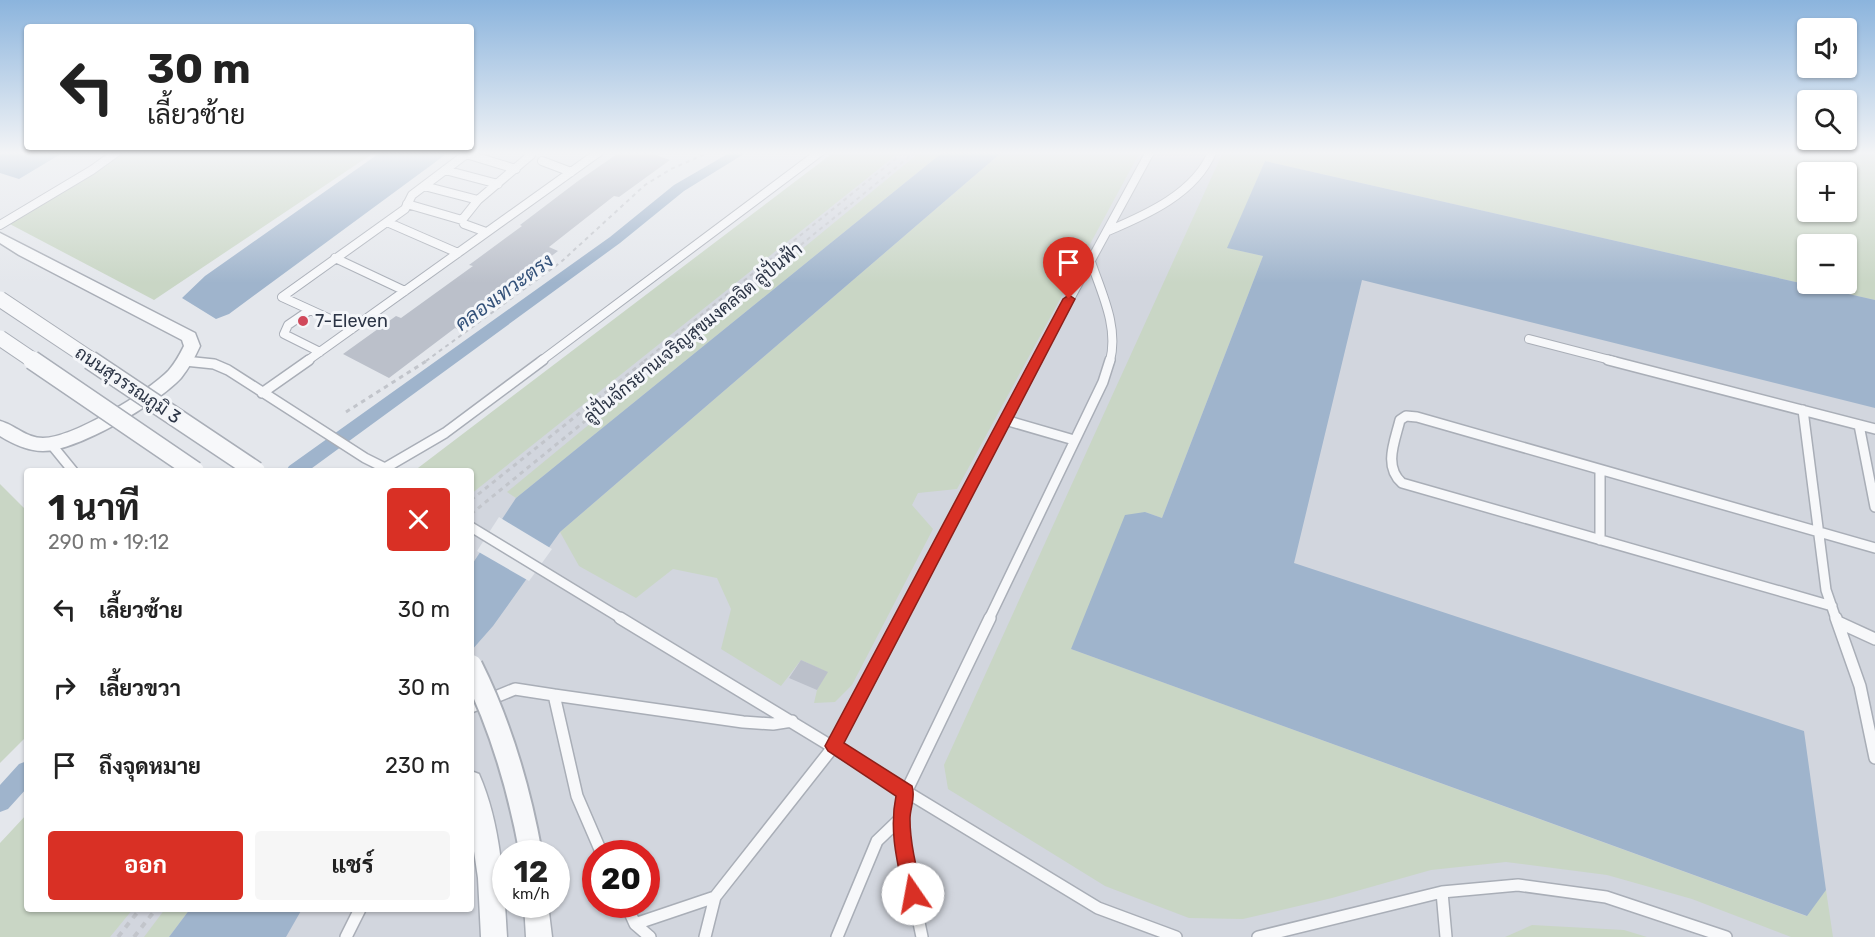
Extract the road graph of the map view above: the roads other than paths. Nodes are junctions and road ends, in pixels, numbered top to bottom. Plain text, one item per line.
1 (49, 196) edge
2 (412, 196) edge
3 (462, 196) edge
4 (483, 196) edge
5 (537, 196) edge
6 (761, 196) edge
7 (1127, 196) edge
8 (1174, 196) edge
9 (478, 200) junction
10 (407, 204) junction
11 (462, 220) junction
12 (387, 222) junction
13 (0, 225) edge
14 (1108, 231) junction
15 (486, 232) junction
16 (0, 237) edge
17 (458, 253) junction
18 (335, 258) junction
19 (1090, 259) junction
20 (405, 291) junction
21 (0, 299) edge
22 (310, 310) junction
23 (352, 329) junction
24 (0, 338) edge
25 (1528, 339) dead end
26 (320, 352) junction
27 (185, 361) junction
28 (262, 393) junction
29 (1803, 410) junction
30 (1005, 420) junction
31 (1859, 424) junction
32 (0, 427) edge
33 (1875, 429) edge
34 (1074, 440) junction
35 (51, 444) junction
36 (71, 468) edge
37 (191, 468) edge
38 (252, 468) edge
39 (380, 468) edge
40 (386, 468) edge
41 (1600, 470) junction
42 (1875, 507) edge
43 (475, 529) edge
44 (1817, 531) junction
45 (1600, 540) junction
46 (1875, 548) edge
47 (1832, 606) junction
48 (1838, 622) junction
49 (1875, 639) edge
50 (474, 671) edge
51 (554, 695) junction
52 (474, 707) edge
53 (792, 721) junction
54 (834, 746) junction
55 (1875, 758) edge
56 (906, 792) junction
57 (474, 794) edge
58 (901, 818) junction
59 (528, 840) edge
60 (596, 840) edge
61 (1442, 892) junction
62 (715, 897) junction
63 (358, 912) edge
64 (537, 918) edge
65 (632, 918) edge
66 (635, 924) junction
67 (539, 936) edge
68 (346, 937) edge
69 (494, 937) edge
70 (650, 937) edge
71 (705, 937) edge
72 (837, 937) edge
73 (922, 937) edge
74 (1176, 937) edge
75 (1258, 937) edge
76 (1446, 937) edge
77 (1726, 937) edge

1 - 13 lane
2 - 10 lane
3 - 9 lane
4 - 9 lane
5 - 15 lane
6 - 40 lane
7 - 14 lane
8 - 14 lane
9 - 11 lane
10 - 11 lane
10 - 12 lane
11 - 15 lane
12 - 17 lane
12 - 18 lane
14 - 19 lane
15 - 17 lane
16 - 27 street
17 - 20 lane
18 - 20 lane
18 - 22 lane
19 - 30 lane
19 - 34 lane
20 - 23 lane
21 - 38 street, ถนนสุวรรณภูมิ 3, bridge
22 - 23 lane
22 - 26 lane
23 - 26 lane
24 - 37 street, ถนนสุวรรณภูมิ 3, bridge
25 - 29 lane
26 - 28 lane
27 - 28 lane
27 - 35 street
28 - 39 lane
29 - 31 lane
29 - 44 lane
30 - 34 lane
30 - 54 lane
31 - 33 lane
31 - 42 lane
32 - 35 street
34 - 56 lane
35 - 36 lane
41 - 44 lane
41 - 45 lane
41 - 45 lane
43 - 53 lane
44 - 46 lane
44 - 47 lane
45 - 47 lane
47 - 48 lane
48 - 49 lane
48 - 55 lane
50 - 59 street, bridge
51 - 52 lane
51 - 53 lane
51 - 60 lane
53 - 54 lane
54 - 56 lane
54 - 62 lane
56 - 58 lane
56 - 74 lane
57 - 69 street
58 - 72 lane
58 - 73 lane
61 - 75 lane
61 - 76 lane
61 - 77 lane
62 - 66 lane
62 - 71 lane
63 - 68 lane
64 - 67 street
65 - 66 lane
66 - 70 lane

